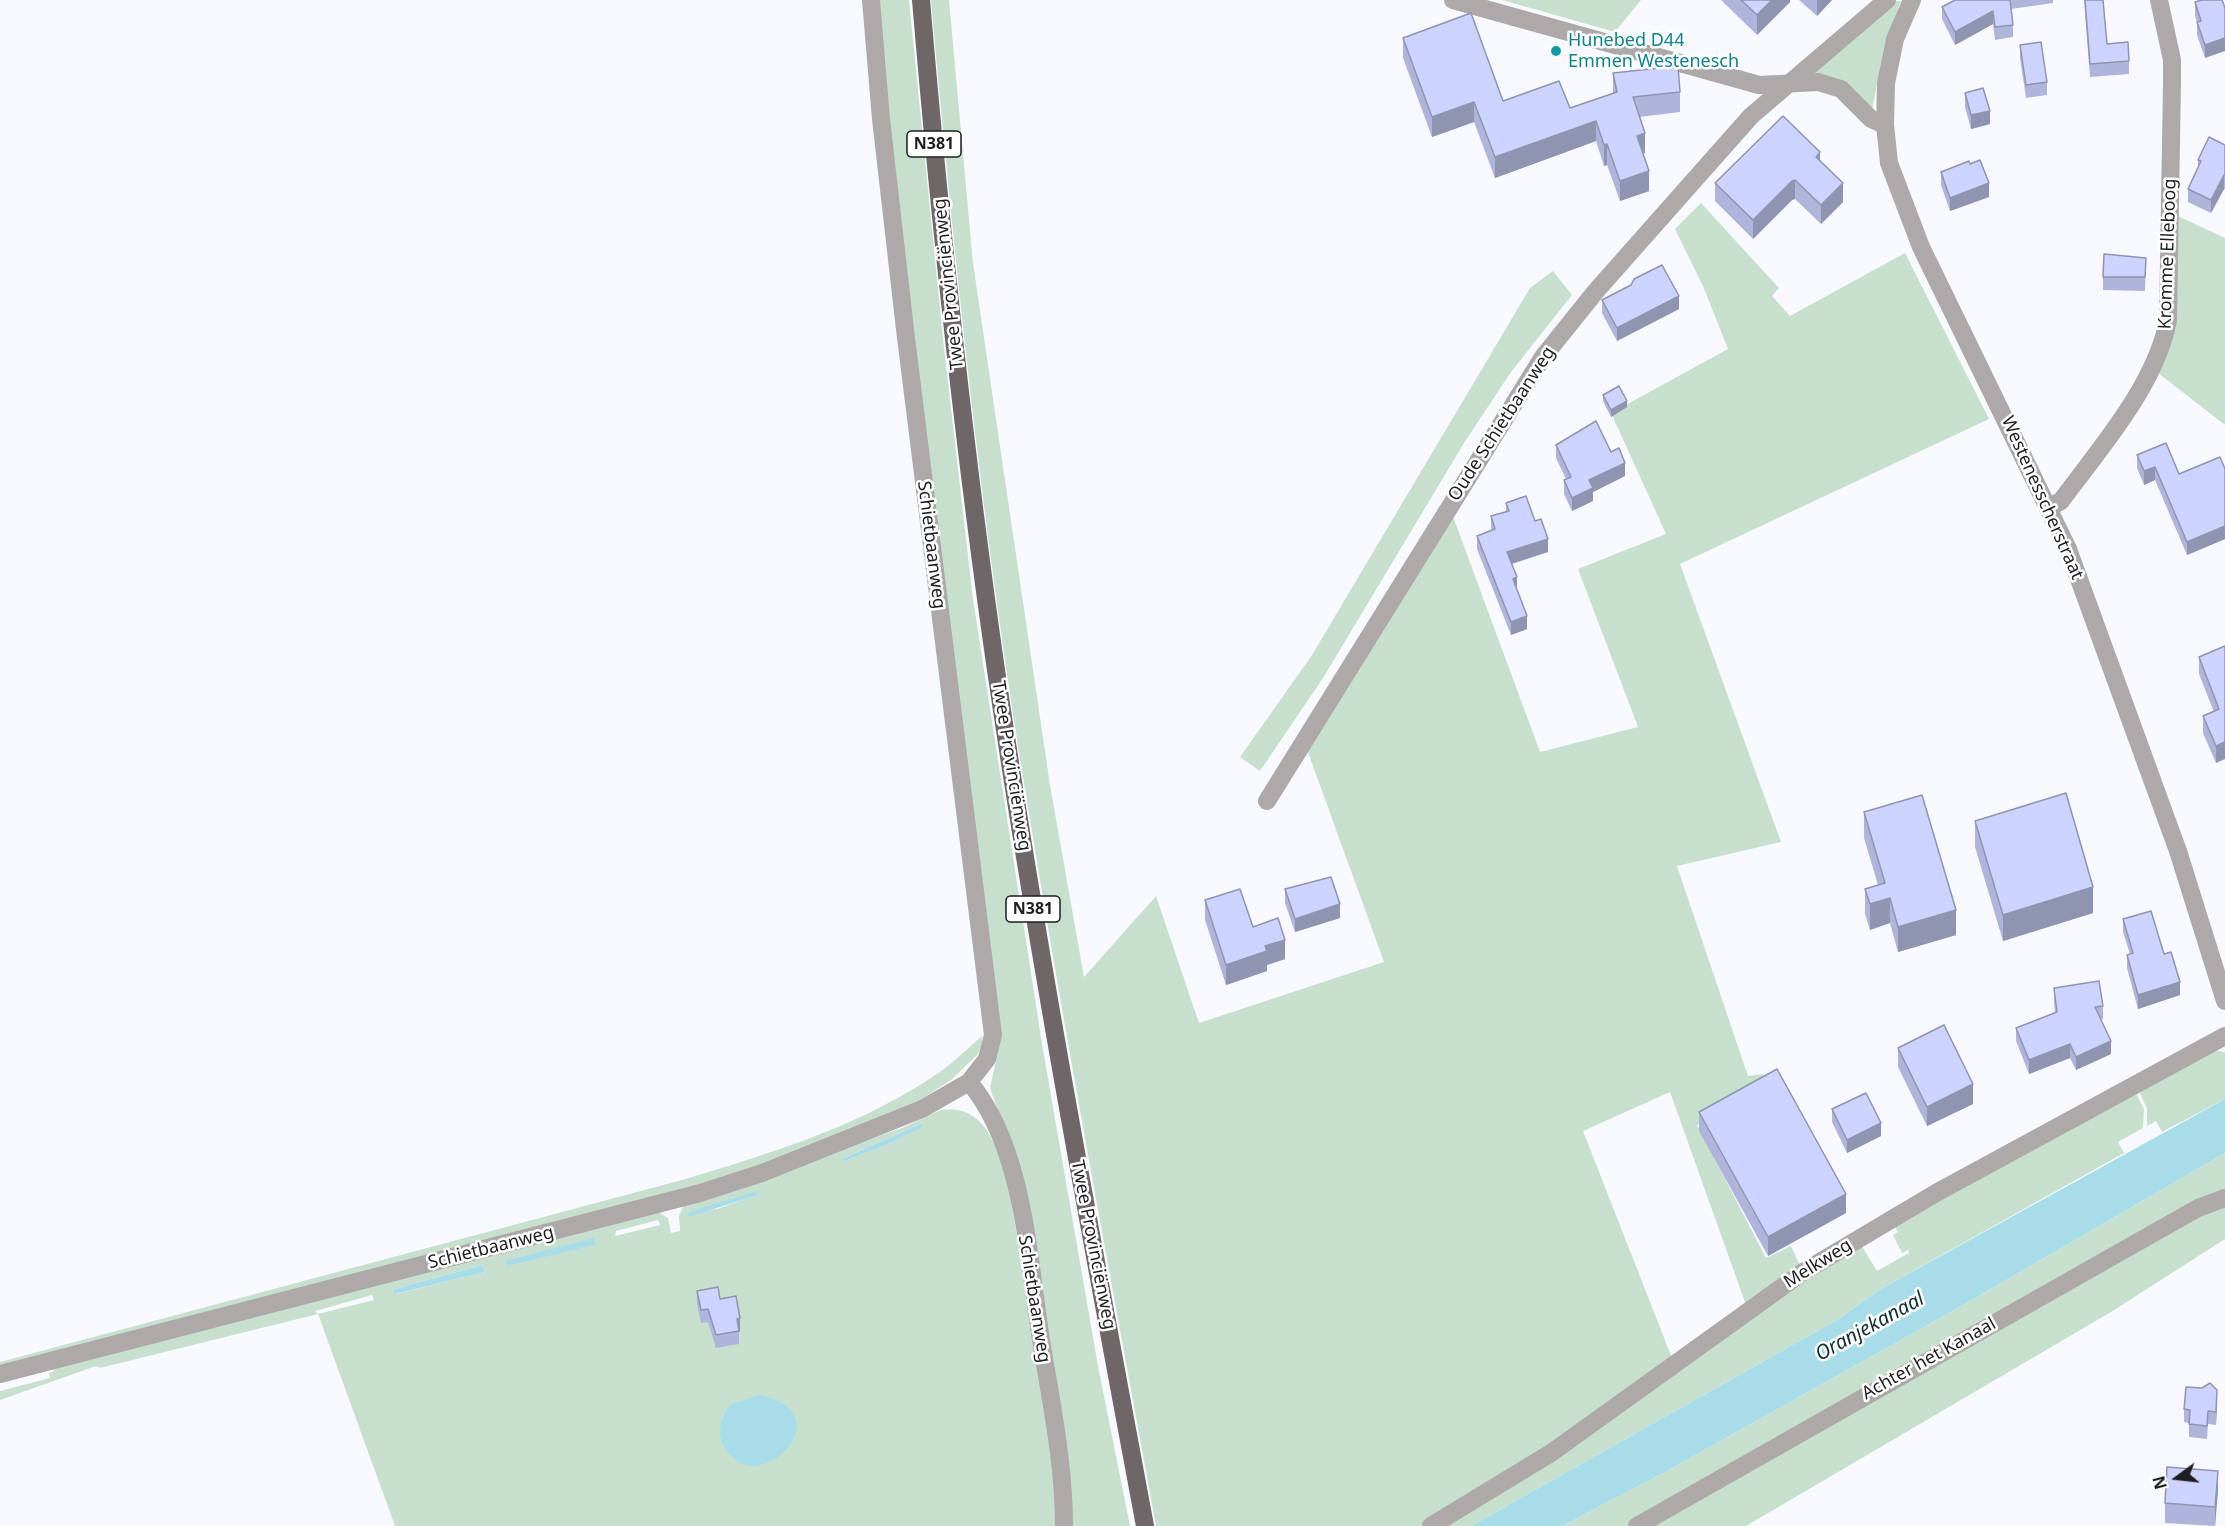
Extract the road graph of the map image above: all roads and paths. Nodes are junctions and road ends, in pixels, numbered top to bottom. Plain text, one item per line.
1 (871, 0) edge
2 (921, 0) edge
3 (1454, 0) edge
4 (1887, 0) edge
5 (1912, 0) edge
6 (2159, 0) edge
7 (1787, 84) junction
8 (1885, 125) junction
9 (2050, 507) junction
10 (1267, 801) dead end
11 (2225, 1001) edge
12 (2225, 1036) edge
13 (969, 1082) junction
14 (2225, 1198) edge
15 (0, 1374) edge
16 (1064, 1526) edge
17 (1145, 1526) edge
18 (1431, 1526) edge
19 (1637, 1526) edge

1 - 13 street, Schietbaanweg
2 - 17 main road, Twee Provinciënweg / N381
3 - 7 street
4 - 7 street, Oude Schietbaanweg
5 - 8 street, Westenesscherstraat
6 - 9 street, Kromme Elleboog
7 - 8 street
7 - 10 street, Oude Schietbaanweg
8 - 9 street, Westenesscherstraat
9 - 11 street, Westenesscherstraat
12 - 18 street, Melkweg
13 - 15 street, Schietbaanweg
13 - 16 street, Schietbaanweg
14 - 19 street, Achter het Kanaal

